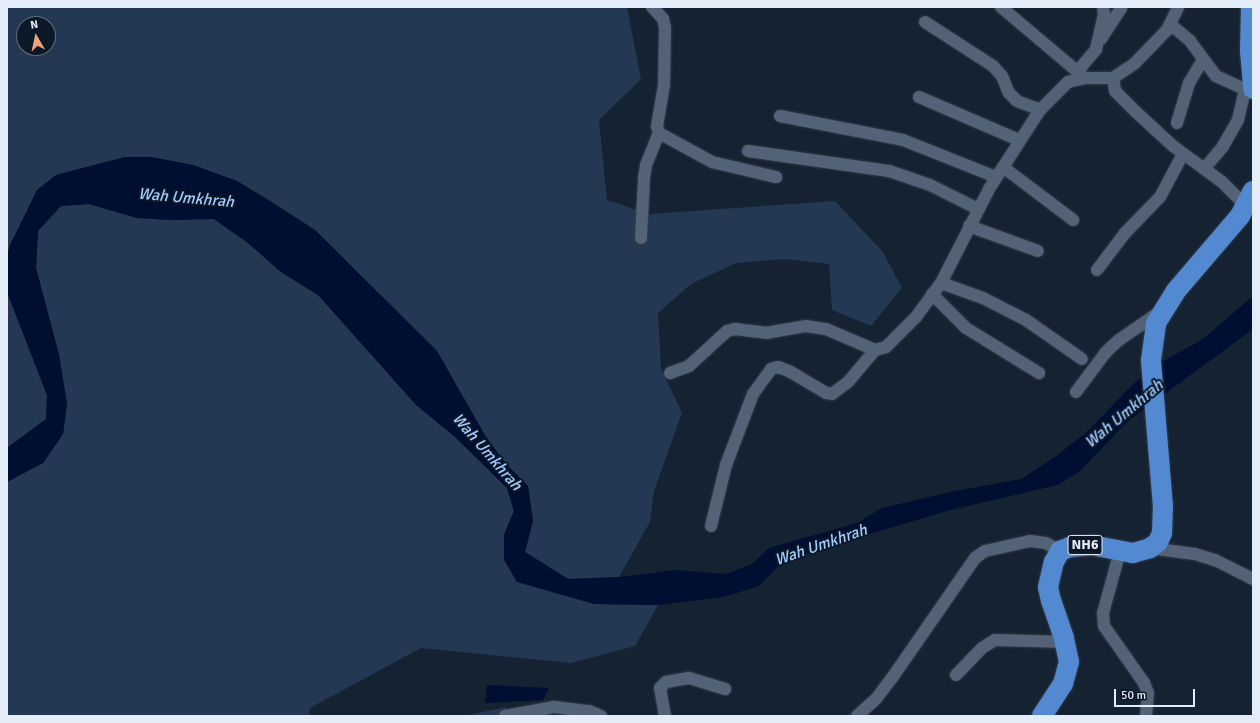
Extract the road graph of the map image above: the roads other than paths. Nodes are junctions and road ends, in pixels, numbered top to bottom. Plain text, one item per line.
1 (652, 7) edge
2 (1001, 7) edge
3 (1104, 7) edge
4 (1122, 7) edge
5 (1178, 7) edge
6 (1251, 7) edge
7 (925, 22) dead end
8 (1170, 24) junction
9 (1096, 47) junction
10 (1203, 60) junction
11 (1081, 75) junction
12 (1113, 78) junction
13 (1250, 91) edge
14 (919, 97) dead end
15 (1040, 110) junction
16 (780, 116) dead end
17 (1177, 123) dead end
18 (659, 133) junction
19 (1019, 140) junction
20 (748, 151) dead end
21 (1183, 154) junction
22 (1204, 168) junction
23 (1000, 172) junction
24 (776, 177) dead end
25 (1249, 199) edge
26 (978, 209) junction
27 (1073, 220) dead end
28 (969, 226) junction
29 (641, 238) dead end
30 (1038, 251) dead end
31 (1097, 270) dead end
32 (941, 283) junction
33 (932, 294) junction
34 (1163, 310) junction
35 (875, 350) junction
36 (1082, 359) dead end
37 (670, 373) dead end
38 (1039, 374) dead end
39 (1076, 392) dead end
40 (711, 526) dead end
41 (1150, 548) junction
42 (1060, 551) junction
43 (1120, 551) junction
44 (1253, 579) edge
45 (1066, 642) junction
46 (956, 675) dead end
47 (725, 689) dead end
48 (505, 716) edge
49 (601, 716) edge
50 (666, 716) edge
51 (857, 716) edge
52 (1042, 716) edge
53 (1146, 716) edge

1 - 18 street
2 - 11 street
3 - 9 street
4 - 9 street
5 - 8 street
6 - 13 highway
7 - 15 street
8 - 10 street
8 - 12 street
9 - 11 street
10 - 13 street
10 - 17 street
11 - 12 street
11 - 15 street
12 - 21 street
13 - 22 street
14 - 19 street
15 - 19 street
16 - 23 street
18 - 24 street
18 - 29 street
19 - 23 street
20 - 26 street
21 - 22 street
21 - 31 street
22 - 25 street
23 - 26 street
23 - 27 street
25 - 34 highway
26 - 28 street
28 - 30 street
28 - 32 street
32 - 33 street
32 - 36 street
33 - 35 street
33 - 38 street
34 - 39 street
34 - 41 highway
35 - 37 street
35 - 40 street
41 - 43 highway, NH6
41 - 44 street
42 - 43 highway, NH6
42 - 45 highway, NH6
42 - 51 street
43 - 53 street
45 - 46 street
45 - 52 highway, NH6
47 - 50 street
48 - 49 street

